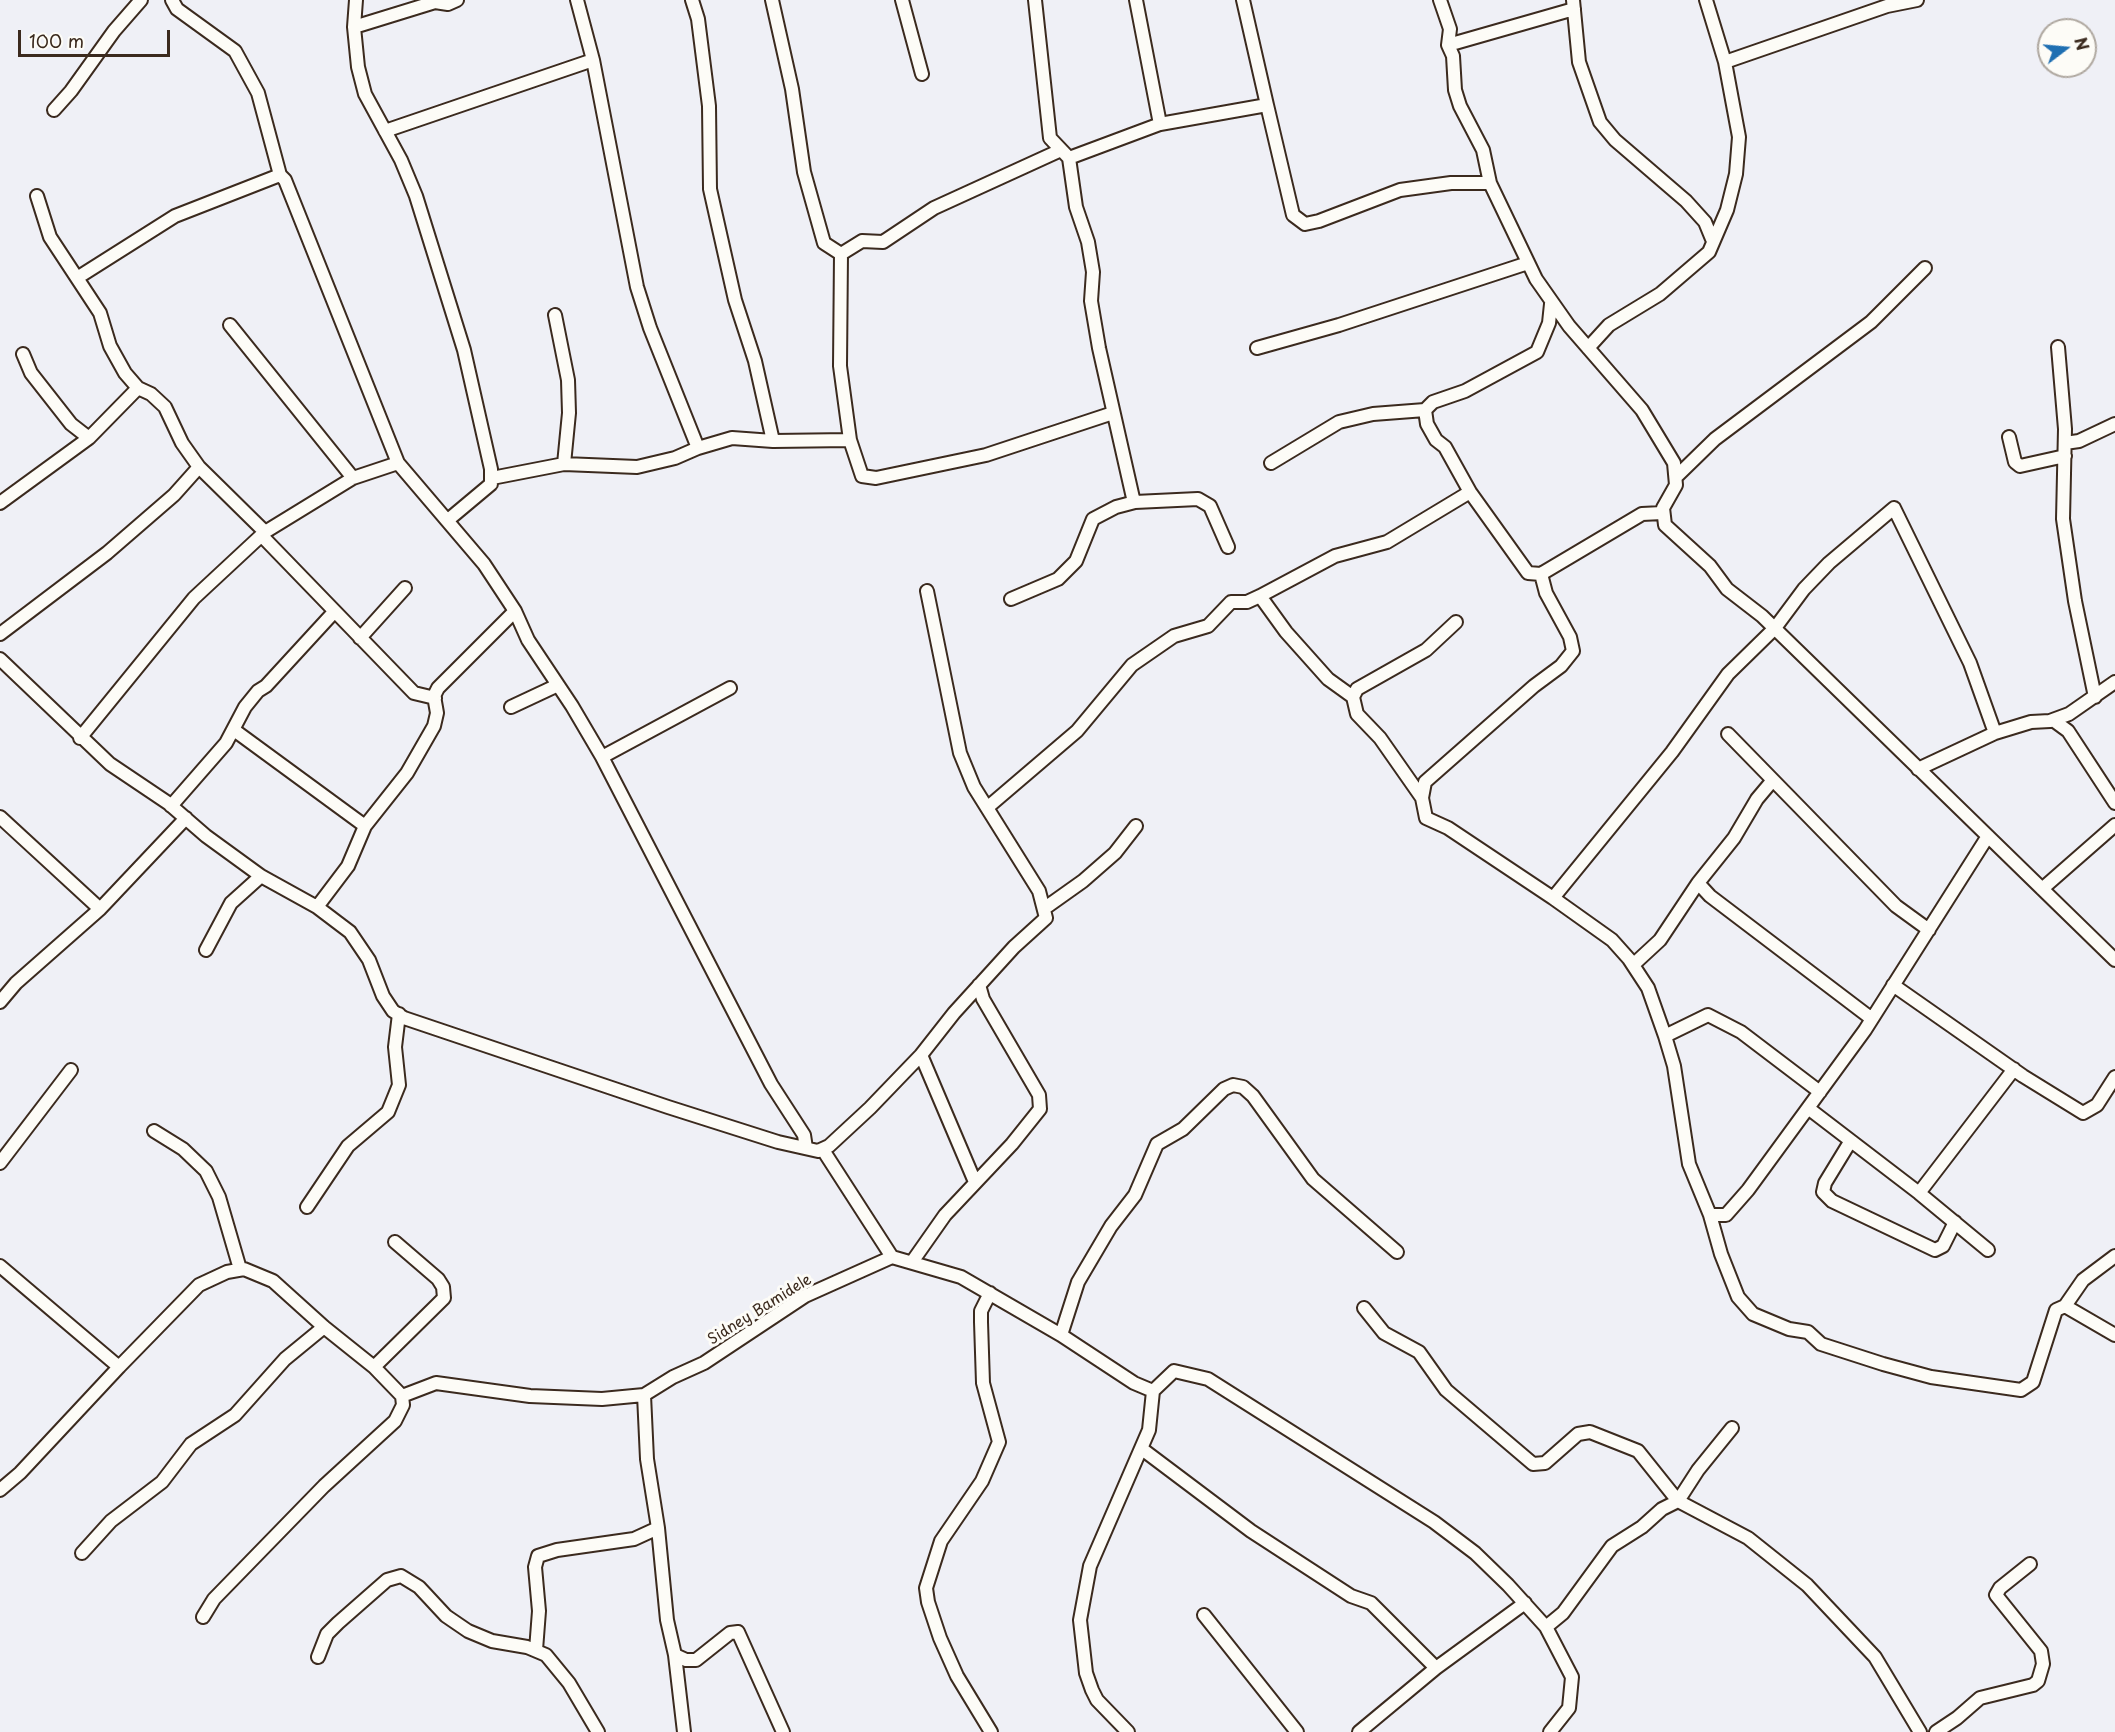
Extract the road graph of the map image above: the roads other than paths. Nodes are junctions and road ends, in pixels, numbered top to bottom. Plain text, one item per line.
1 (141, 0) edge
2 (171, 0) edge
3 (356, 0) edge
4 (457, 0) edge
5 (577, 0) edge
6 (692, 0) edge
7 (772, 0) edge
8 (902, 0) edge
9 (1035, 0) edge
10 (1136, 0) edge
11 (1243, 0) edge
12 (1440, 0) edge
13 (1706, 0) edge
14 (1917, 0) edge
15 (1573, 4) edge
16 (354, 27) junction
17 (1448, 45) junction
18 (593, 60) junction
19 (1725, 62) junction
20 (922, 74) dead end
21 (1267, 105) junction
22 (54, 110) dead end
23 (1160, 124) junction
24 (385, 131) junction
25 (1065, 154) junction
26 (280, 175) junction
27 (1490, 183) junction
28 (37, 196) dead end
29 (1712, 239) junction
30 (841, 254) junction
31 (1528, 264) junction
32 (1925, 268) dead end
33 (77, 278) junction
34 (1551, 304) junction
35 (555, 315) dead end
36 (1564, 319) junction
37 (1550, 323) junction
38 (230, 325) dead end
39 (2058, 346) dead end
40 (1257, 348) dead end
41 (1588, 348) junction
42 (23, 354) dead end
43 (138, 388) junction
44 (1425, 410) junction
45 (1113, 413) junction
46 (2115, 424) edge
47 (2009, 437) dead end
48 (89, 438) junction
49 (850, 440) junction
50 (773, 441) junction
51 (2065, 443) junction
52 (698, 448) junction
53 (2065, 456) junction
54 (398, 463) junction
55 (1271, 463) dead end
56 (564, 464) junction
57 (200, 466) junction
58 (1677, 476) junction
59 (353, 478) junction
60 (492, 478) junction
61 (1470, 492) junction
62 (1135, 502) junction
63 (0, 503) edge
64 (1662, 513) junction
65 (448, 520) junction
66 (264, 534) junction
67 (1228, 547) dead end
68 (1541, 574) junction
69 (405, 588) dead end
70 (927, 591) dead end
71 (1260, 596) junction
72 (1011, 599) dead end
73 (515, 611) junction
74 (334, 612) junction
75 (1456, 622) dead end
76 (1774, 628) junction
77 (0, 634) edge
78 (360, 638) junction
79 (0, 659) edge
80 (2115, 682) edge
81 (558, 685) junction
82 (730, 688) dead end
83 (1353, 697) junction
84 (2095, 697) junction
85 (435, 698) junction
86 (511, 706) dead end
87 (2069, 714) junction
88 (2053, 720) junction
89 (234, 730) junction
90 (2068, 731) junction
91 (1995, 733) junction
92 (1728, 734) dead end
93 (80, 738) junction
94 (602, 757) junction
95 (1918, 769) junction
96 (1773, 780) junction
97 (1422, 798) junction
98 (2115, 803) edge
99 (171, 806) junction
100 (988, 807) junction
101 (0, 817) edge
102 (186, 818) junction
103 (2115, 825) edge
104 (365, 826) junction
105 (1136, 826) dead end
106 (1988, 836) junction
107 (261, 876) junction
108 (1698, 883) junction
109 (2042, 889) junction
110 (1553, 898) junction
111 (317, 907) junction
112 (1045, 908) junction
113 (100, 909) junction
114 (1929, 930) junction
115 (206, 950) dead end
116 (2115, 960) edge
117 (1633, 965) junction
118 (979, 985) junction
119 (1893, 985) junction
120 (969, 997) junction
121 (983, 999) junction
122 (0, 1002) edge
123 (399, 1014) junction
124 (1872, 1019) junction
125 (1665, 1036) junction
126 (921, 1055) junction
127 (2014, 1069) junction
128 (71, 1070) dead end
129 (2115, 1077) edge
130 (1820, 1092) junction
131 (1808, 1108) junction
132 (154, 1131) dead end
133 (1850, 1142) junction
134 (806, 1148) junction
135 (823, 1150) junction
136 (0, 1163) edge
137 (975, 1182) junction
138 (1919, 1193) junction
139 (307, 1207) dead end
140 (1715, 1215) junction
141 (1955, 1222) junction
142 (395, 1242) dead end
143 (1988, 1250) dead end
144 (1397, 1252) dead end
145 (2115, 1256) edge
146 (892, 1257) junction
147 (912, 1262) junction
148 (0, 1266) edge
149 (240, 1269) junction
150 (990, 1293) junction
151 (2065, 1306) junction
152 (1364, 1308) dead end
153 (324, 1327) junction
154 (1061, 1335) junction
155 (2115, 1335) edge
156 (119, 1367) junction
157 (374, 1367) junction
158 (1153, 1391) junction
159 (644, 1395) junction
160 (402, 1396) junction
161 (1732, 1428) dead end
162 (1142, 1449) junction
163 (0, 1490) edge
164 (1678, 1501) junction
165 (658, 1528) junction
166 (82, 1553) dead end
167 (2030, 1564) dead end
168 (1525, 1604) junction
169 (1204, 1615) dead end
170 (203, 1617) dead end
171 (1546, 1627) junction
172 (536, 1650) junction
173 (675, 1655) junction
174 (318, 1657) dead end
175 (1436, 1668) junction
176 (598, 1732) edge
177 (684, 1732) edge
178 (783, 1732) edge
179 (991, 1732) edge
180 (1128, 1732) edge
181 (1297, 1732) edge
182 (1359, 1732) edge
183 (1550, 1732) edge
184 (1920, 1732) edge
185 (1935, 1732) edge

1 - 22 street
2 - 26 street
3 - 16 street
4 - 16 street
5 - 18 street
6 - 50 street
7 - 30 street
8 - 20 street
9 - 25 street
10 - 23 street
11 - 21 street
12 - 17 street
13 - 19 street
14 - 19 street
15 - 17 street
15 - 29 street
16 - 24 street
17 - 27 street
18 - 24 street
18 - 52 street
19 - 29 street
21 - 23 street
21 - 27 street
23 - 25 street
24 - 60 street
25 - 30 street
25 - 45 street
26 - 33 street
26 - 54 street
27 - 31 street
28 - 33 street
29 - 41 street
30 - 49 street
31 - 34 street
31 - 40 street
32 - 58 street
33 - 43 street
34 - 36 street
34 - 37 street
35 - 56 street
36 - 37 street
36 - 41 street
37 - 44 street
38 - 59 street
39 - 51 street
41 - 58 street
42 - 48 street
43 - 48 street
43 - 57 street
44 - 55 street
44 - 61 street
45 - 49 street
45 - 62 street
46 - 51 street
47 - 53 street
48 - 63 street
49 - 50 street
50 - 52 street
51 - 53 street
52 - 56 street
53 - 84 street
54 - 59 street
54 - 65 street
56 - 60 street
57 - 66 street
57 - 77 street
58 - 64 street
59 - 66 street
60 - 65 street
61 - 68 street
61 - 71 street
62 - 67 street
62 - 72 street
64 - 68 street
64 - 76 street
65 - 73 street
66 - 74 street
66 - 93 street
68 - 97 street
69 - 78 street
70 - 100 street
71 - 83 street
71 - 100 street
73 - 81 street
73 - 85 street
74 - 78 street
74 - 89 street
75 - 83 street
76 - 91 street
76 - 95 street
76 - 110 street
78 - 85 street
79 - 93 street
80 - 84 street
81 - 86 street
81 - 94 street
82 - 94 street
83 - 97 street
84 - 87 street
85 - 104 street
87 - 88 street
87 - 90 street
88 - 90 street
88 - 91 street
89 - 99 street
89 - 104 street
90 - 98 street
91 - 95 street
92 - 96 street
93 - 99 street
94 - 134 street
95 - 106 street
96 - 108 street
96 - 114 street
97 - 110 street
99 - 102 street
100 - 112 street
101 - 113 street
102 - 107 street
102 - 113 street
103 - 109 street
104 - 111 street
105 - 112 street
106 - 109 street
106 - 114 street
107 - 111 street
107 - 115 street
108 - 117 street
108 - 124 street
109 - 116 street
110 - 117 street
111 - 123 street
112 - 118 street
113 - 122 street
114 - 119 street
117 - 125 street
118 - 120 street
118 - 121 street
119 - 124 street
119 - 127 street
120 - 121 street
120 - 126 street
121 - 137 street
123 - 134 street
123 - 139 street
124 - 130 street
125 - 130 street
125 - 140 street
126 - 135 street
126 - 137 street
127 - 129 street
127 - 138 street
128 - 136 street
130 - 131 street
131 - 133 street
131 - 140 street
132 - 149 street
133 - 138 street
133 - 141 street
134 - 135 street
135 - 146 street
137 - 147 street
138 - 141 street
140 - 151 street
141 - 143 street
142 - 157 street
144 - 154 street
145 - 151 street
146 - 147 street
146 - 159 street, Sidney Bamidele
147 - 150 street
148 - 156 street
149 - 153 street
149 - 156 street
150 - 154 street
150 - 179 street
151 - 155 street
152 - 164 street
153 - 157 street
153 - 166 street
154 - 158 street
156 - 163 street
157 - 160 street
158 - 162 street
158 - 168 street
159 - 160 street
159 - 165 street
160 - 170 street
161 - 164 street
162 - 175 street
162 - 180 street
164 - 171 street
164 - 184 street
165 - 172 street
165 - 173 street
167 - 185 street
168 - 171 street
168 - 175 street
169 - 181 street
171 - 183 street
172 - 174 street
172 - 176 street
173 - 177 street
173 - 178 street
175 - 182 street

